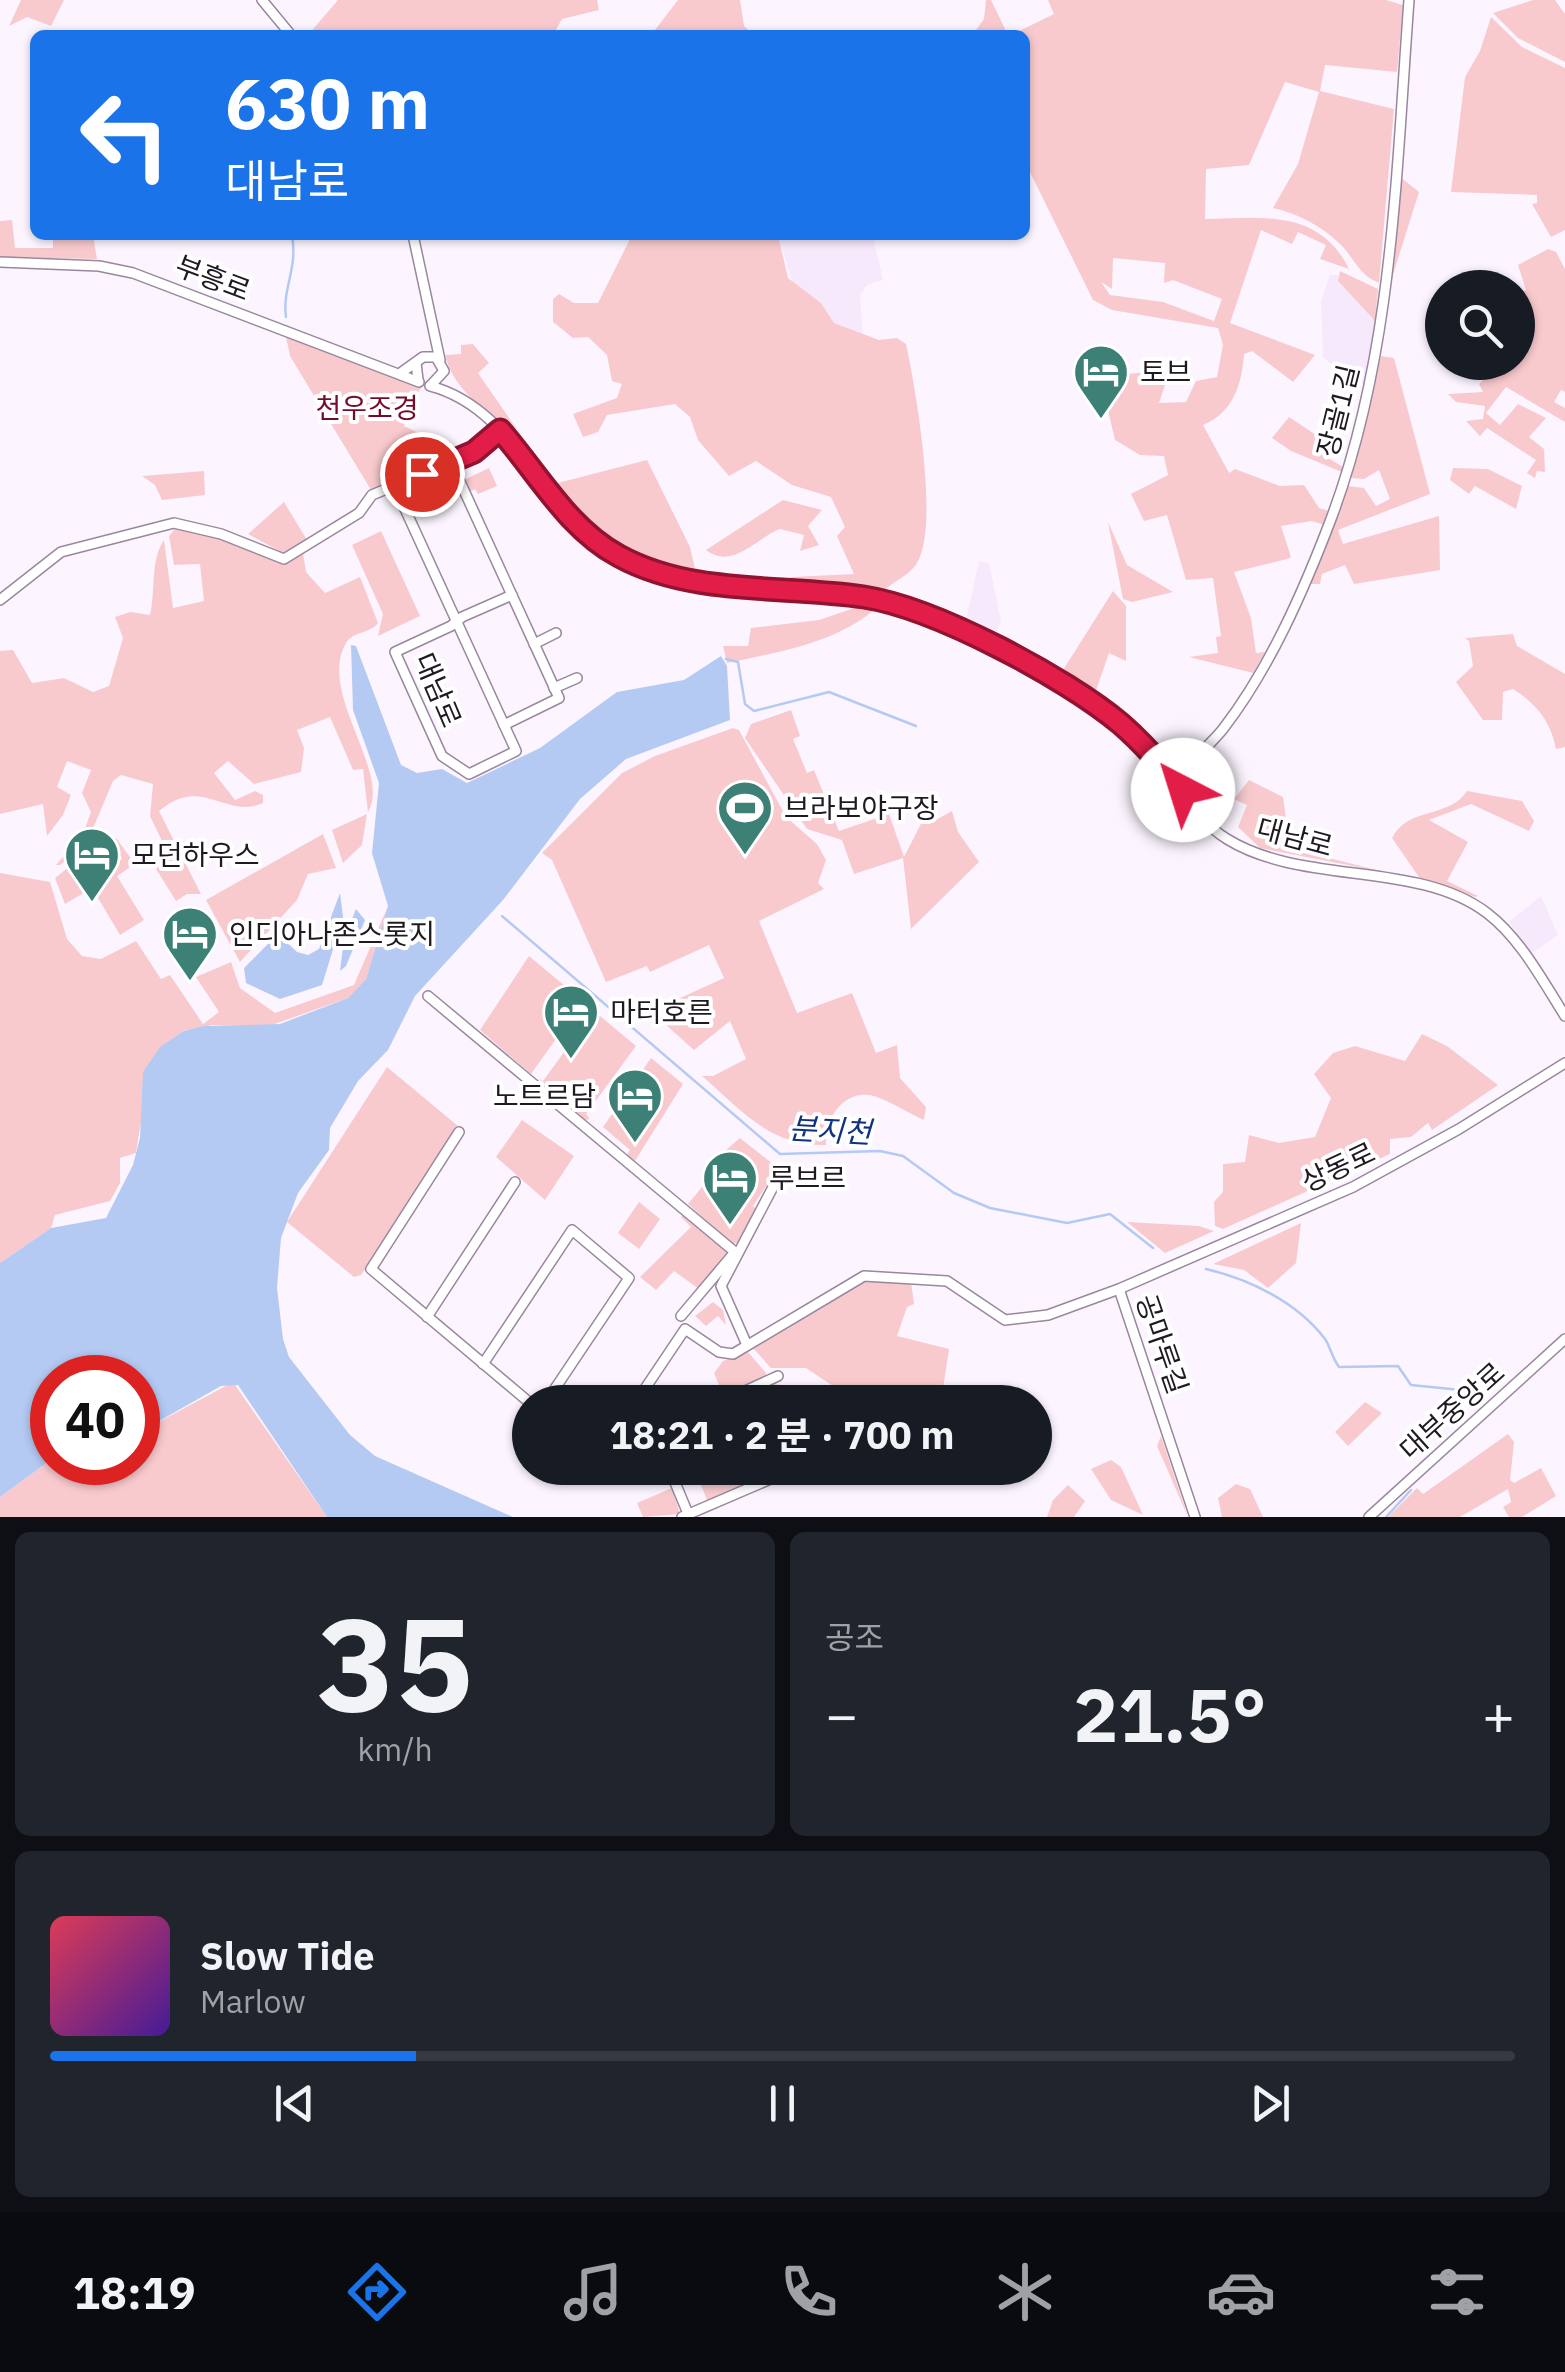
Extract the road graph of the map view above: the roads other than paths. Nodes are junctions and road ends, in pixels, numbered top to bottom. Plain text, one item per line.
1 (262, 0) edge
2 (1409, 0) edge
3 (288, 30) edge
4 (413, 240) edge
5 (0, 262) edge
6 (434, 340) junction
7 (420, 360) junction
8 (440, 360) junction
9 (402, 372) junction
10 (444, 372) junction
11 (419, 382) junction
12 (430, 386) junction
13 (451, 391) junction
14 (500, 430) junction
15 (451, 462) junction
16 (394, 486) junction
17 (512, 595) junction
18 (0, 600) edge
19 (457, 622) junction
20 (556, 633) dead end
21 (534, 644) junction
22 (577, 678) dead end
23 (554, 688) junction
24 (504, 725) junction
25 (1196, 759) junction
26 (1162, 764) junction
27 (1183, 790) junction
28 (428, 996) dead end
29 (1565, 1016) edge
30 (1565, 1062) edge
31 (459, 1132) dead end
32 (783, 1168) dead end
33 (515, 1182) dead end
34 (735, 1252) junction
35 (1119, 1289) junction
36 (681, 1316) dead end
37 (426, 1317) junction
38 (1565, 1340) edge
39 (748, 1346) junction
40 (483, 1364) junction
41 (778, 1376) dead end
42 (557, 1385) edge
43 (647, 1385) edge
44 (759, 1385) edge
45 (512, 1388) edge
46 (675, 1485) edge
47 (757, 1485) edge
48 (687, 1516) edge
49 (1195, 1517) edge
50 (1369, 1517) edge

1 - 3 street
2 - 25 street, 장골1길
4 - 6 street
5 - 9 street, 부흥로
6 - 7 street
6 - 8 street
7 - 8 street
7 - 9 street
7 - 11 street
8 - 10 street
9 - 11 street, 부흥로
10 - 12 street
10 - 13 street
11 - 12 street, 부흥로
12 - 13 street, 부흥로
13 - 14 street, 대남로
14 - 15 street
14 - 26 street, 대남로
15 - 16 street
15 - 17 street
16 - 18 street
16 - 19 street, 대남로
17 - 19 street, 대남로
17 - 21 street
19 - 24 street, 대남로
19 - 24 street, 대남로
20 - 21 street
21 - 23 street
22 - 23 street, 대남로
23 - 24 street, 대남로
25 - 26 street
25 - 27 street, 장골1길
26 - 27 street, 대남로
27 - 29 street, 대남로
28 - 34 street
30 - 35 street, 상동로
31 - 37 street
32 - 34 street
33 - 37 street
34 - 36 street
34 - 39 street
35 - 39 street, 공마루길
35 - 49 street, 공마루길
37 - 40 street
38 - 50 street, 대부중앙로
39 - 43 street
40 - 42 street
40 - 45 street
41 - 44 street
46 - 48 street
47 - 48 street

